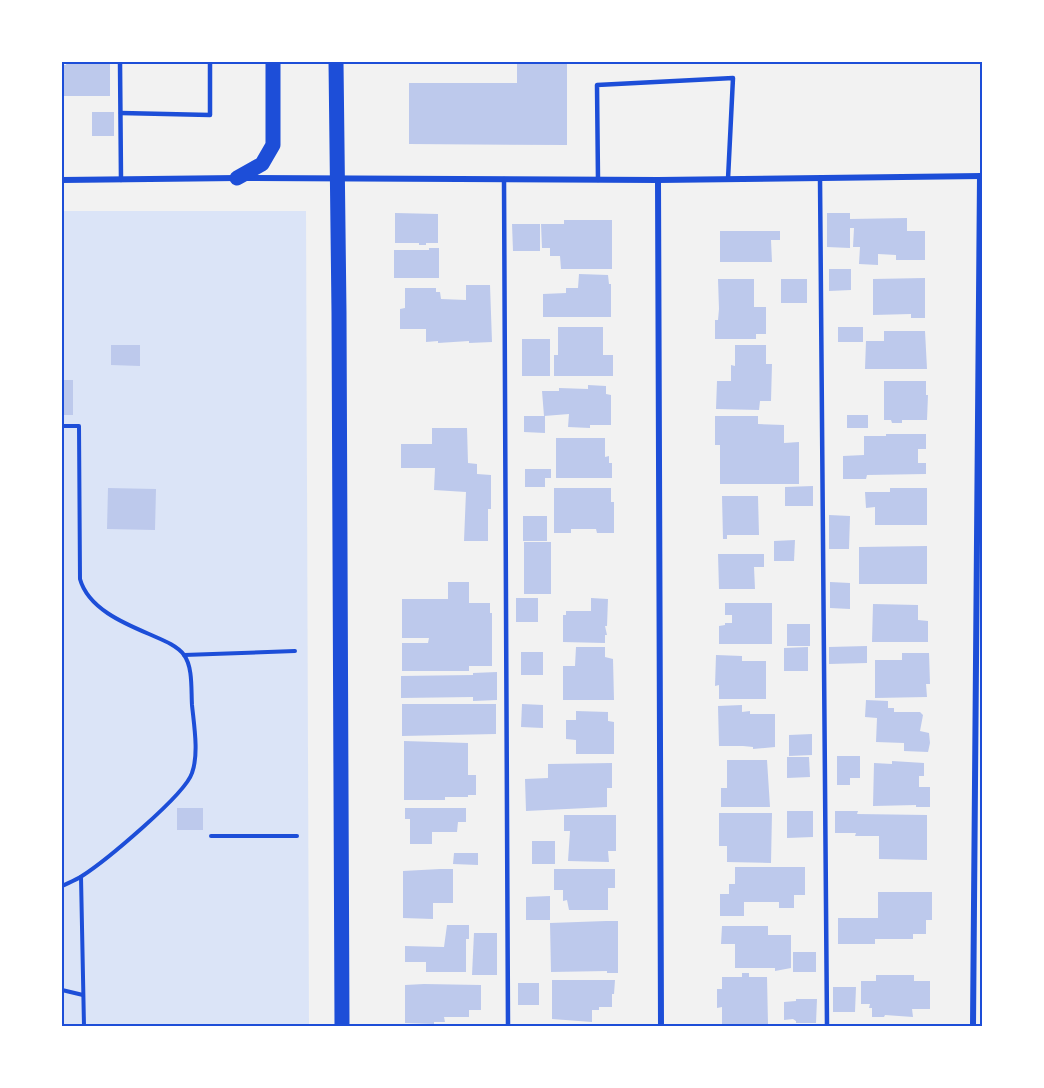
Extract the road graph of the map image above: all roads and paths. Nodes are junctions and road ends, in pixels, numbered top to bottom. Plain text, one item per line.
1 (120, 62) edge
2 (210, 62) edge
3 (273, 62) edge
4 (336, 62) edge
5 (120, 113) junction
6 (981, 176) edge
7 (237, 178) junction
8 (820, 178) junction
9 (337, 179) junction
10 (504, 179) junction
11 (728, 179) junction
12 (62, 180) edge
13 (121, 180) junction
14 (598, 180) junction
15 (658, 180) junction
16 (62, 426) edge
17 (295, 651) dead end
18 (184, 655) junction
19 (211, 836) dead end
20 (297, 836) dead end
21 (81, 877) junction
22 (62, 886) edge
23 (62, 990) edge
24 (83, 994) junction
25 (84, 1026) edge
26 (342, 1026) edge
27 (508, 1026) edge
28 (661, 1026) edge
29 (827, 1026) edge
30 (973, 1026) edge

1 - 5 lane
2 - 5 lane
3 - 7 main road
4 - 9 main road
5 - 13 lane
6 - 8 street
6 - 30 street
7 - 9 street
7 - 13 street
8 - 11 street
8 - 29 lane
9 - 10 street
9 - 26 main road
10 - 14 street
10 - 27 lane
11 - 14 lane
11 - 15 street
12 - 13 street
14 - 15 street
15 - 28 street
16 - 18 path
17 - 18 path
18 - 21 path
19 - 20 path
21 - 22 path
21 - 24 path
23 - 24 path
24 - 25 path

